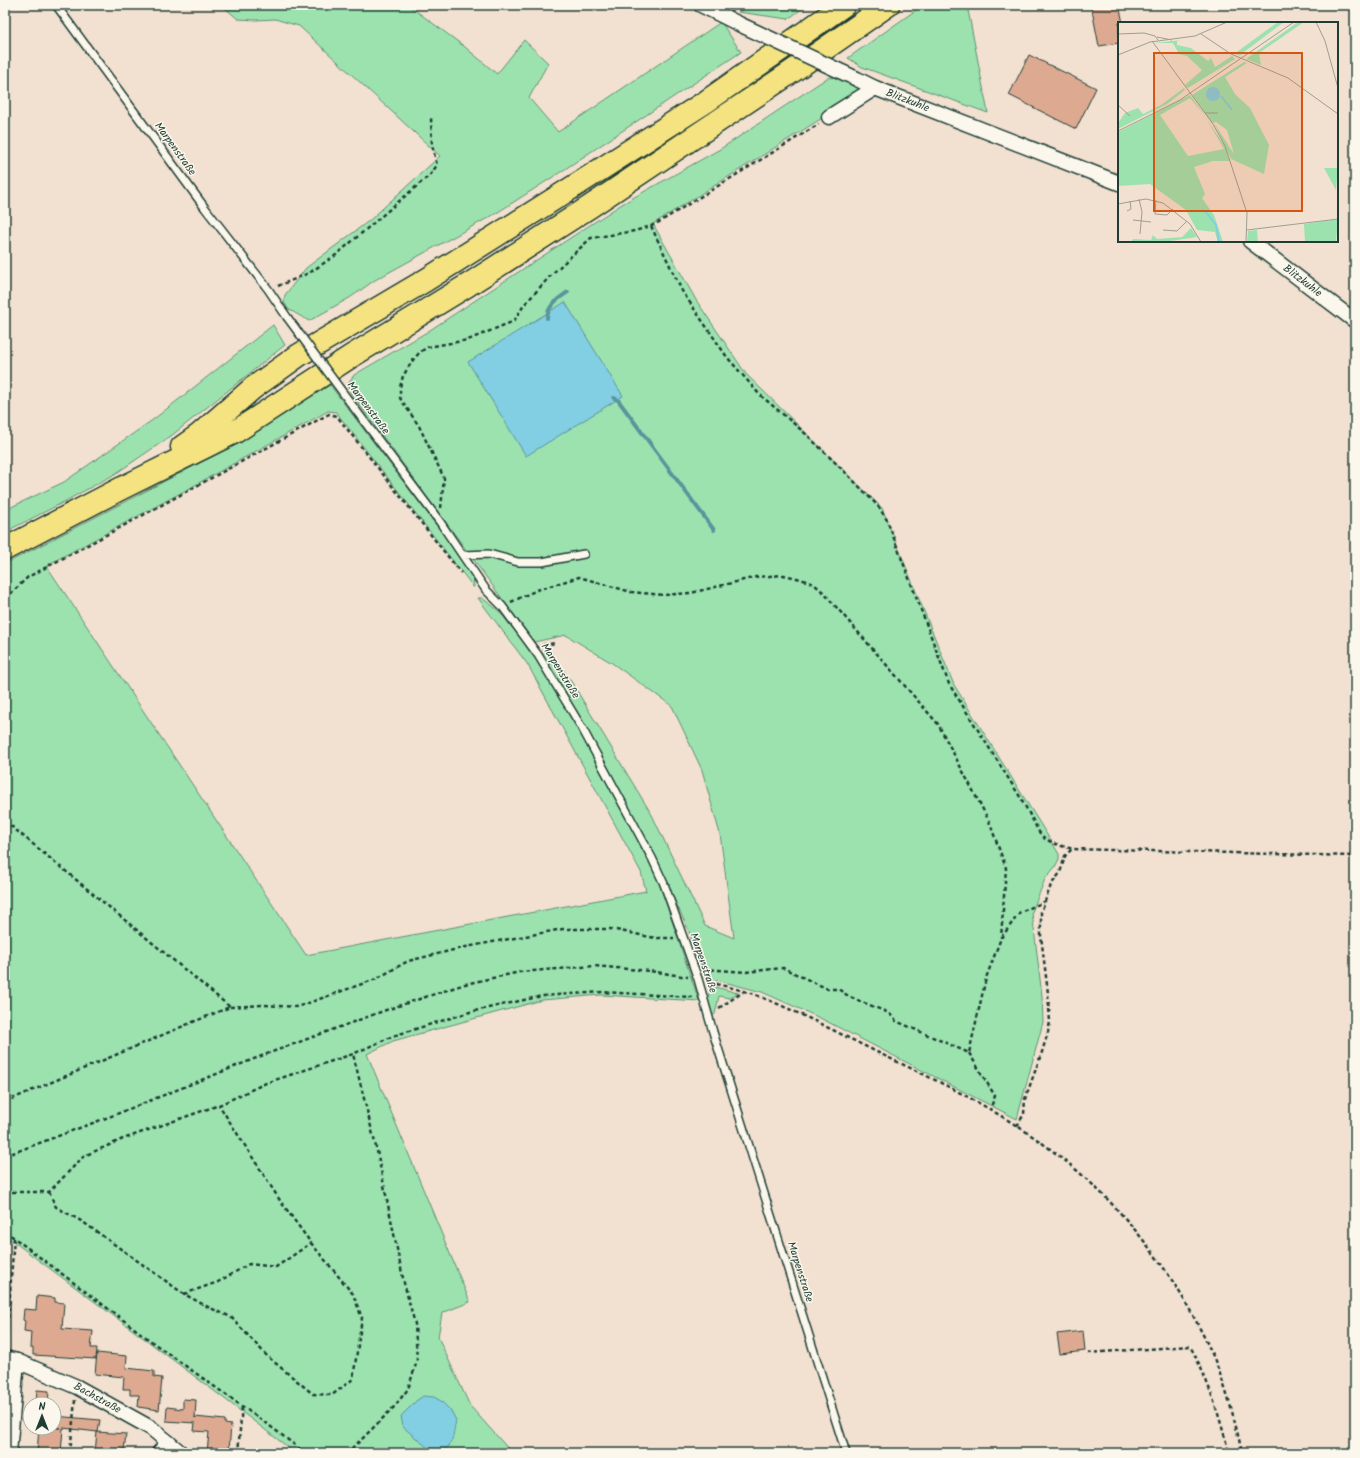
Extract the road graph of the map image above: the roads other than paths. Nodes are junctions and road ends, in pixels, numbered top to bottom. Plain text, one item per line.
1 (56, 5) edge
2 (701, 5) edge
3 (844, 5) edge
4 (888, 5) edge
5 (875, 88) junction
6 (829, 118) road end
7 (1118, 182) edge
8 (1251, 242) edge
9 (1355, 321) edge
10 (120, 489) junction
11 (5, 550) edge
12 (584, 554) dead end
13 (463, 555) junction
14 (9, 1359) edge
15 (163, 1448) edge
16 (9, 1453) edge
17 (181, 1453) edge
18 (846, 1453) edge

1 - 13 lane, Marpenstraße, bridge
2 - 5 street, Blitzkuhle, bridge
3 - 10 highway
4 - 10 highway
5 - 6 street
5 - 7 street, Blitzkuhle
8 - 9 street, Blitzkuhle
10 - 11 highway
12 - 13 lane
13 - 18 lane, Marpenstraße
14 - 15 street, Bachstraße
14 - 16 street
15 - 17 street, Bachstraße

